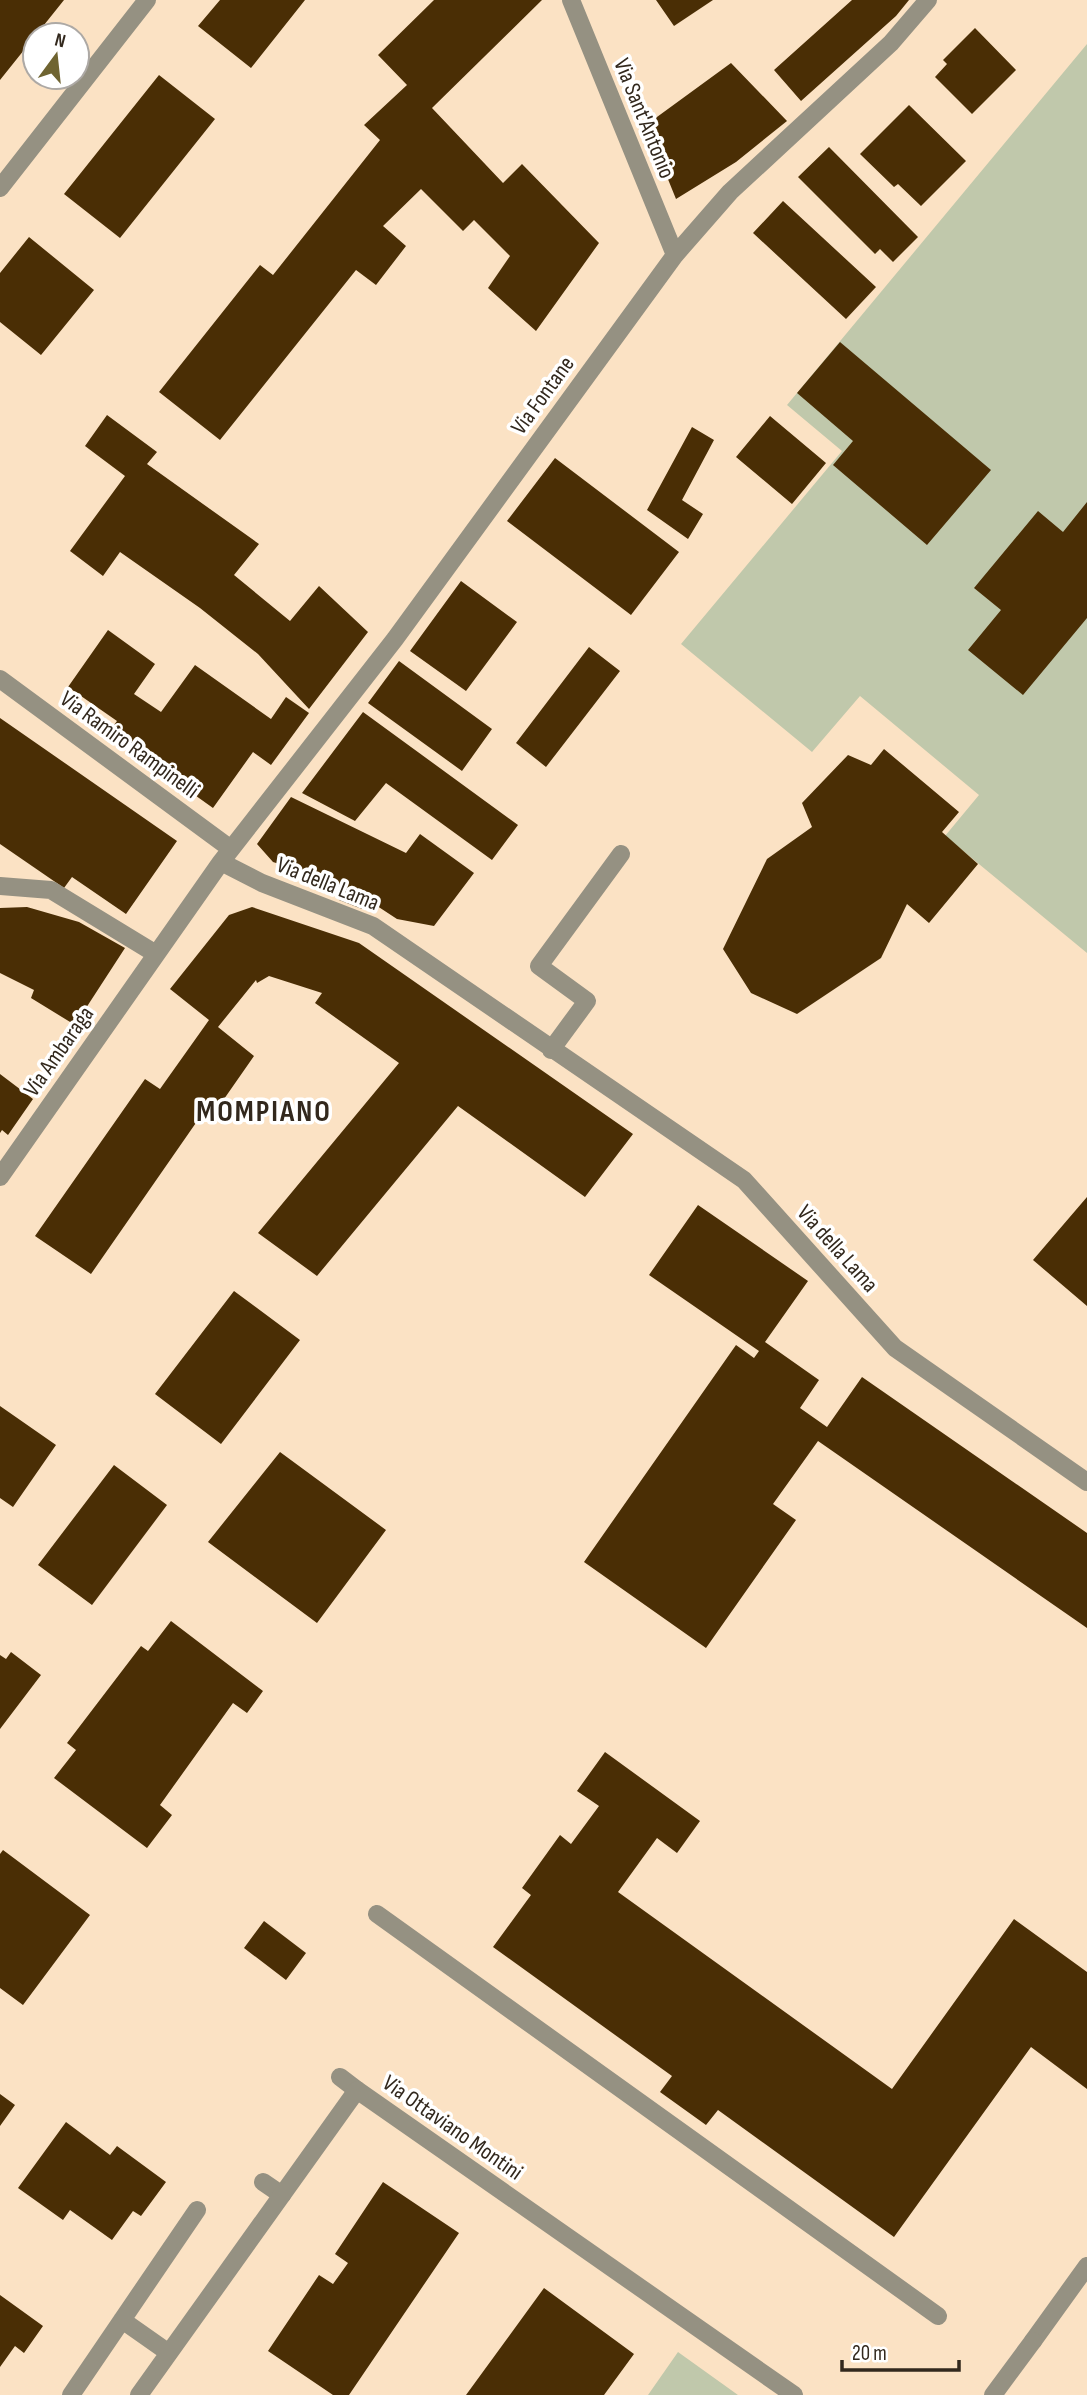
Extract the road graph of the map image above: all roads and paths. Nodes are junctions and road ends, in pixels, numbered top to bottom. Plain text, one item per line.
1 (147, 0) edge
2 (571, 0) edge
3 (928, 0) edge
4 (0, 188) edge
5 (675, 255) junction
6 (0, 679) edge
7 (621, 854) dead end
8 (226, 856) junction
9 (0, 886) edge
10 (156, 954) junction
11 (551, 1049) junction
12 (0, 1177) edge
13 (1087, 1482) edge
14 (377, 1914) dead end
15 (340, 2077) dead end
16 (357, 2090) junction
17 (263, 2182) dead end
18 (282, 2195) junction
19 (197, 2210) dead end
20 (1087, 2266) edge
21 (938, 2316) dead end
22 (122, 2320) junction
23 (169, 2353) junction
24 (71, 2395) edge
25 (139, 2395) edge
26 (794, 2395) edge
27 (993, 2395) edge

1 - 4 street
2 - 5 street, Via Sant'Antonio
3 - 5 street, Via Fontane
5 - 8 street, Via Fontane
6 - 8 street, Via Ramiro Rampinelli
7 - 11 street
8 - 10 street, Via Fontane
8 - 11 street, Via della Lama
9 - 10 street
10 - 12 street, Via Ambaraga
11 - 13 street, Via della Lama
14 - 21 street
15 - 16 street
16 - 18 street, Via Ottaviano Montini
16 - 26 street, Via Ottaviano Montini
17 - 18 street
18 - 23 street, Via Ottaviano Montini
19 - 22 street
20 - 27 street
22 - 23 street
22 - 24 street
23 - 25 street, Via Ottaviano Montini

